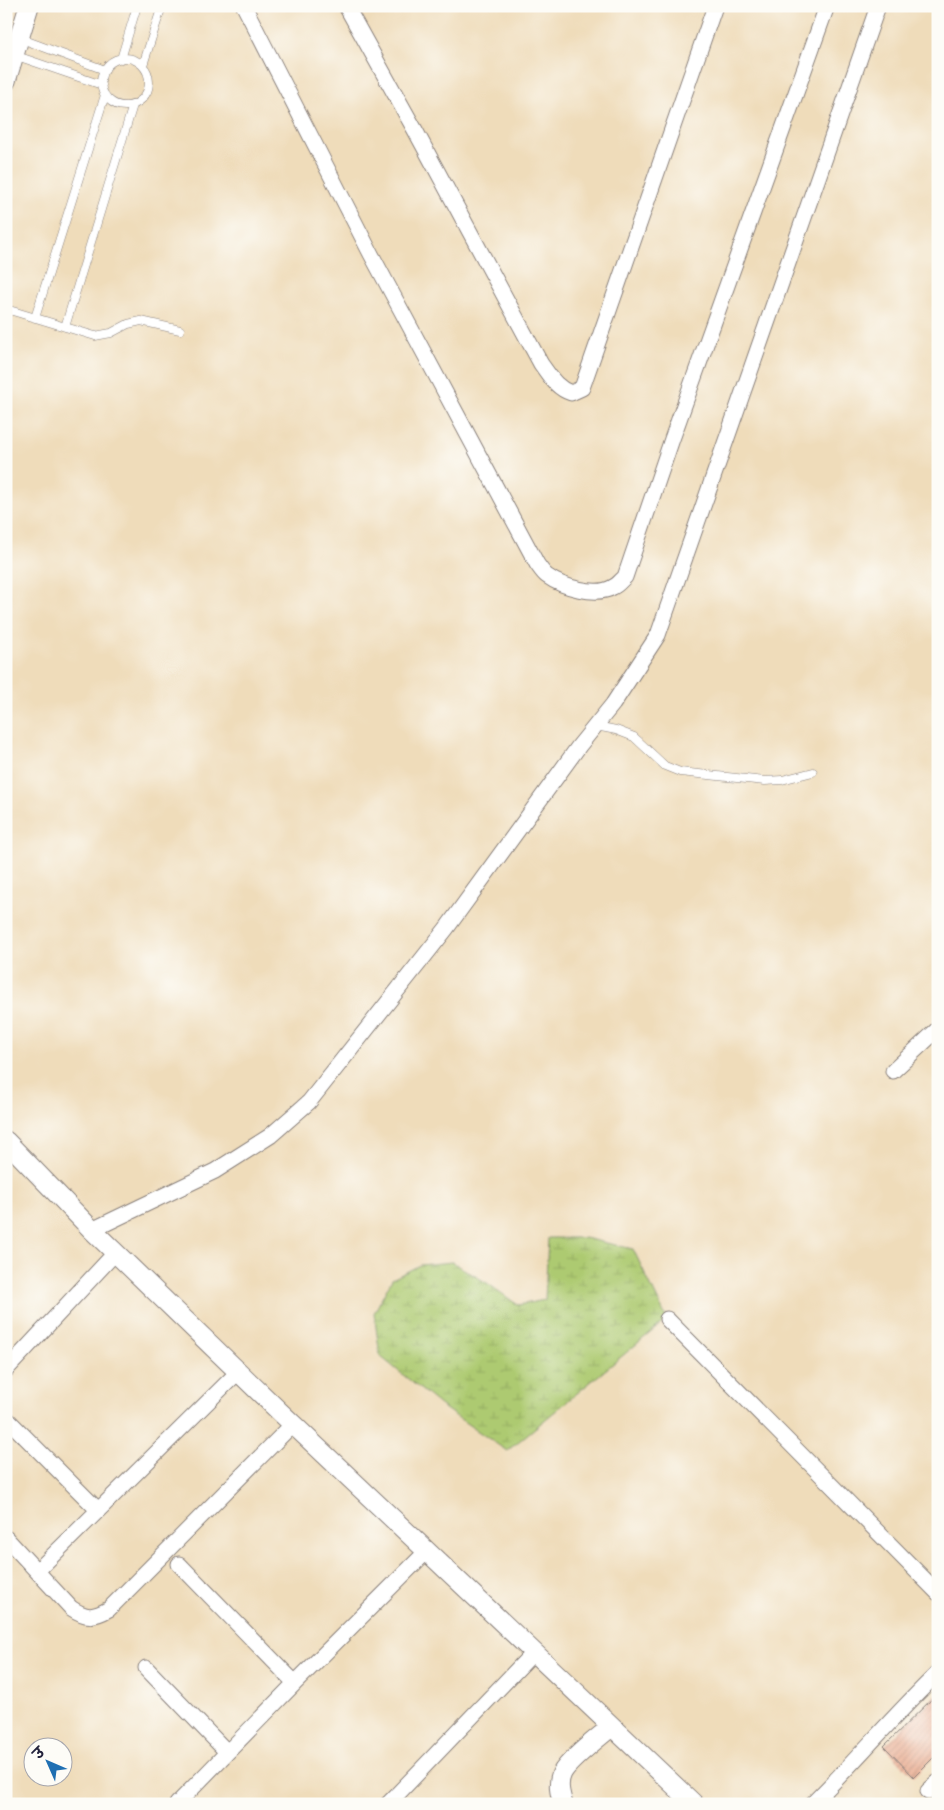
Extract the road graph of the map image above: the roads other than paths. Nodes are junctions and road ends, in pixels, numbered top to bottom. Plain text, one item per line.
1 (29, 6) edge
2 (137, 6) edge
3 (162, 6) edge
4 (244, 6) edge
5 (346, 6) edge
6 (715, 6) edge
7 (827, 6) edge
8 (878, 6) edge
9 (17, 47) junction
10 (121, 59) junction
11 (142, 65) junction
12 (105, 70) junction
13 (6, 81) edge
14 (102, 85) junction
15 (105, 95) junction
16 (132, 105) junction
17 (6, 310) edge
18 (35, 318) junction
19 (66, 327) junction
20 (180, 330) dead end
21 (596, 726) junction
22 (814, 772) dead end
23 (938, 1029) edge
24 (893, 1071) dead end
25 (6, 1141) edge
26 (92, 1230) junction
27 (116, 1252) junction
28 (667, 1319) dead end
29 (6, 1370) edge
30 (239, 1371) junction
31 (6, 1418) edge
32 (293, 1424) junction
33 (98, 1510) junction
34 (6, 1538) edge
35 (426, 1552) junction
36 (179, 1564) dead end
37 (37, 1571) junction
38 (938, 1593) edge
39 (534, 1653) junction
40 (146, 1668) dead end
41 (938, 1672) edge
42 (295, 1683) junction
43 (611, 1727) junction
44 (227, 1752) junction
45 (177, 1804) edge
46 (388, 1804) edge
47 (563, 1804) edge
48 (694, 1804) edge
49 (812, 1804) edge

1 - 9 street
2 - 10 lane
3 - 11 lane
4 - 7 street
5 - 6 street
8 - 21 street
9 - 12 lane
9 - 13 street
9 - 14 lane
10 - 11 lane
10 - 12 lane
11 - 16 lane
12 - 14 lane
14 - 15 lane
15 - 16 lane
15 - 18 lane
16 - 19 lane
17 - 18 lane
18 - 19 lane
19 - 20 lane
21 - 22 lane
21 - 26 street
23 - 24 street
25 - 26 street
26 - 27 street
27 - 29 street
27 - 30 street
28 - 38 street
30 - 32 street
30 - 33 street
31 - 33 street
32 - 35 street
32 - 37 street
33 - 37 street
34 - 37 street
35 - 39 street
35 - 42 street
36 - 42 street
39 - 43 street
39 - 46 street
40 - 44 street
41 - 49 street
42 - 44 street
43 - 47 street
43 - 48 street
44 - 45 street

